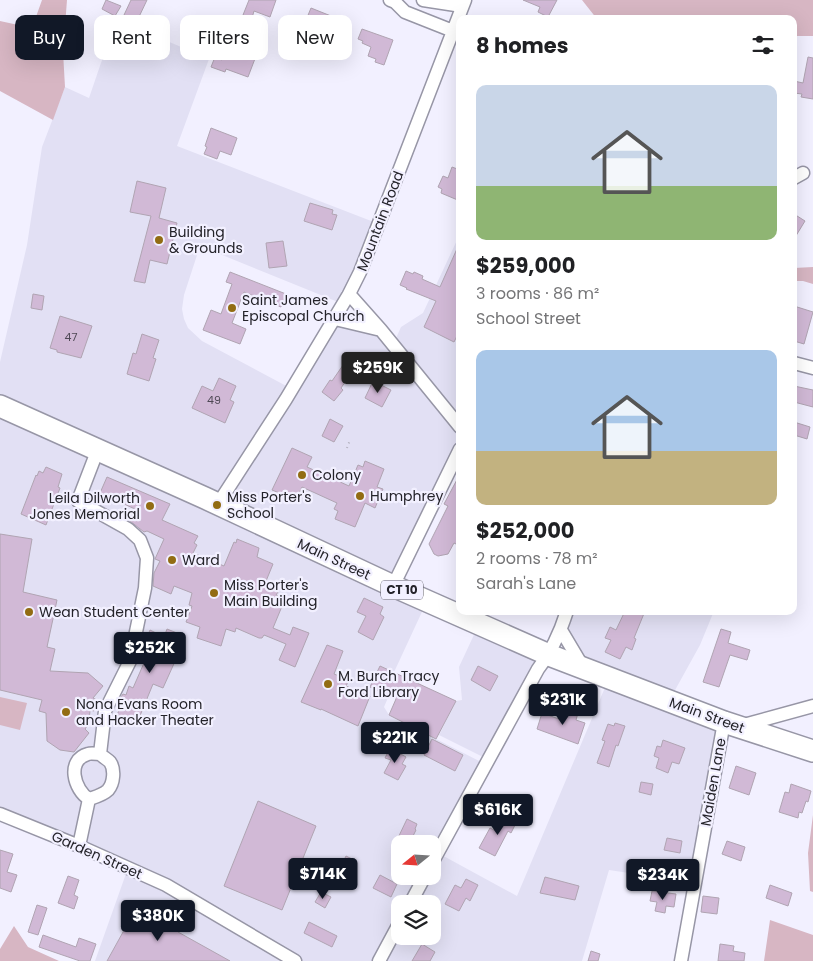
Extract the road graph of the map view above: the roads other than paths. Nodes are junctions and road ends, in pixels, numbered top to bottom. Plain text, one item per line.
1 (423, 0) edge
2 (394, 1) edge
3 (463, 3) edge
4 (459, 15) edge
5 (456, 23) edge
6 (453, 32) junction
7 (349, 294) junction
8 (335, 319) junction
9 (381, 330) junction
10 (797, 364) edge
11 (813, 368) edge
12 (0, 406) edge
13 (456, 422) edge
14 (98, 450) junction
15 (456, 457) edge
16 (218, 504) junction
17 (393, 586) junction
18 (456, 614) edge
19 (459, 615) edge
20 (566, 615) edge
21 (561, 630) junction
22 (549, 655) junction
23 (583, 668) junction
24 (813, 706) edge
25 (731, 724) junction
26 (813, 751) edge
27 (100, 754) junction
28 (89, 799) junction
29 (0, 814) edge
30 (79, 846) junction
31 (441, 847) edge
32 (391, 939) edge
33 (295, 961) edge
34 (379, 961) edge
35 (681, 961) edge

1 - 3 street
2 - 6 street
3 - 4 street, Mountain Road
5 - 6 street, Mountain Road
6 - 7 street, Mountain Road
7 - 8 street, Mountain Road
7 - 9 street
8 - 9 street
8 - 16 street, Mountain Road
9 - 13 street
10 - 11 street
12 - 14 highway, Main Street / CT 10
14 - 16 highway, Main Street / CT 10
14 - 27 street
15 - 17 street
16 - 17 highway, Main Street / CT 10
17 - 18 highway, Main Street / CT 10
19 - 22 highway, Main Street / CT 10
20 - 21 street
21 - 22 street
21 - 23 street
22 - 23 highway, Main Street / CT 10
22 - 31 street
23 - 25 highway, Main Street / CT 10
24 - 25 street
25 - 26 highway, Main Street / CT 10
25 - 35 street, Maiden Lane
27 - 28 street
27 - 28 street
28 - 30 street
29 - 30 street, Garden Street
30 - 33 street, Garden Street
32 - 34 street

